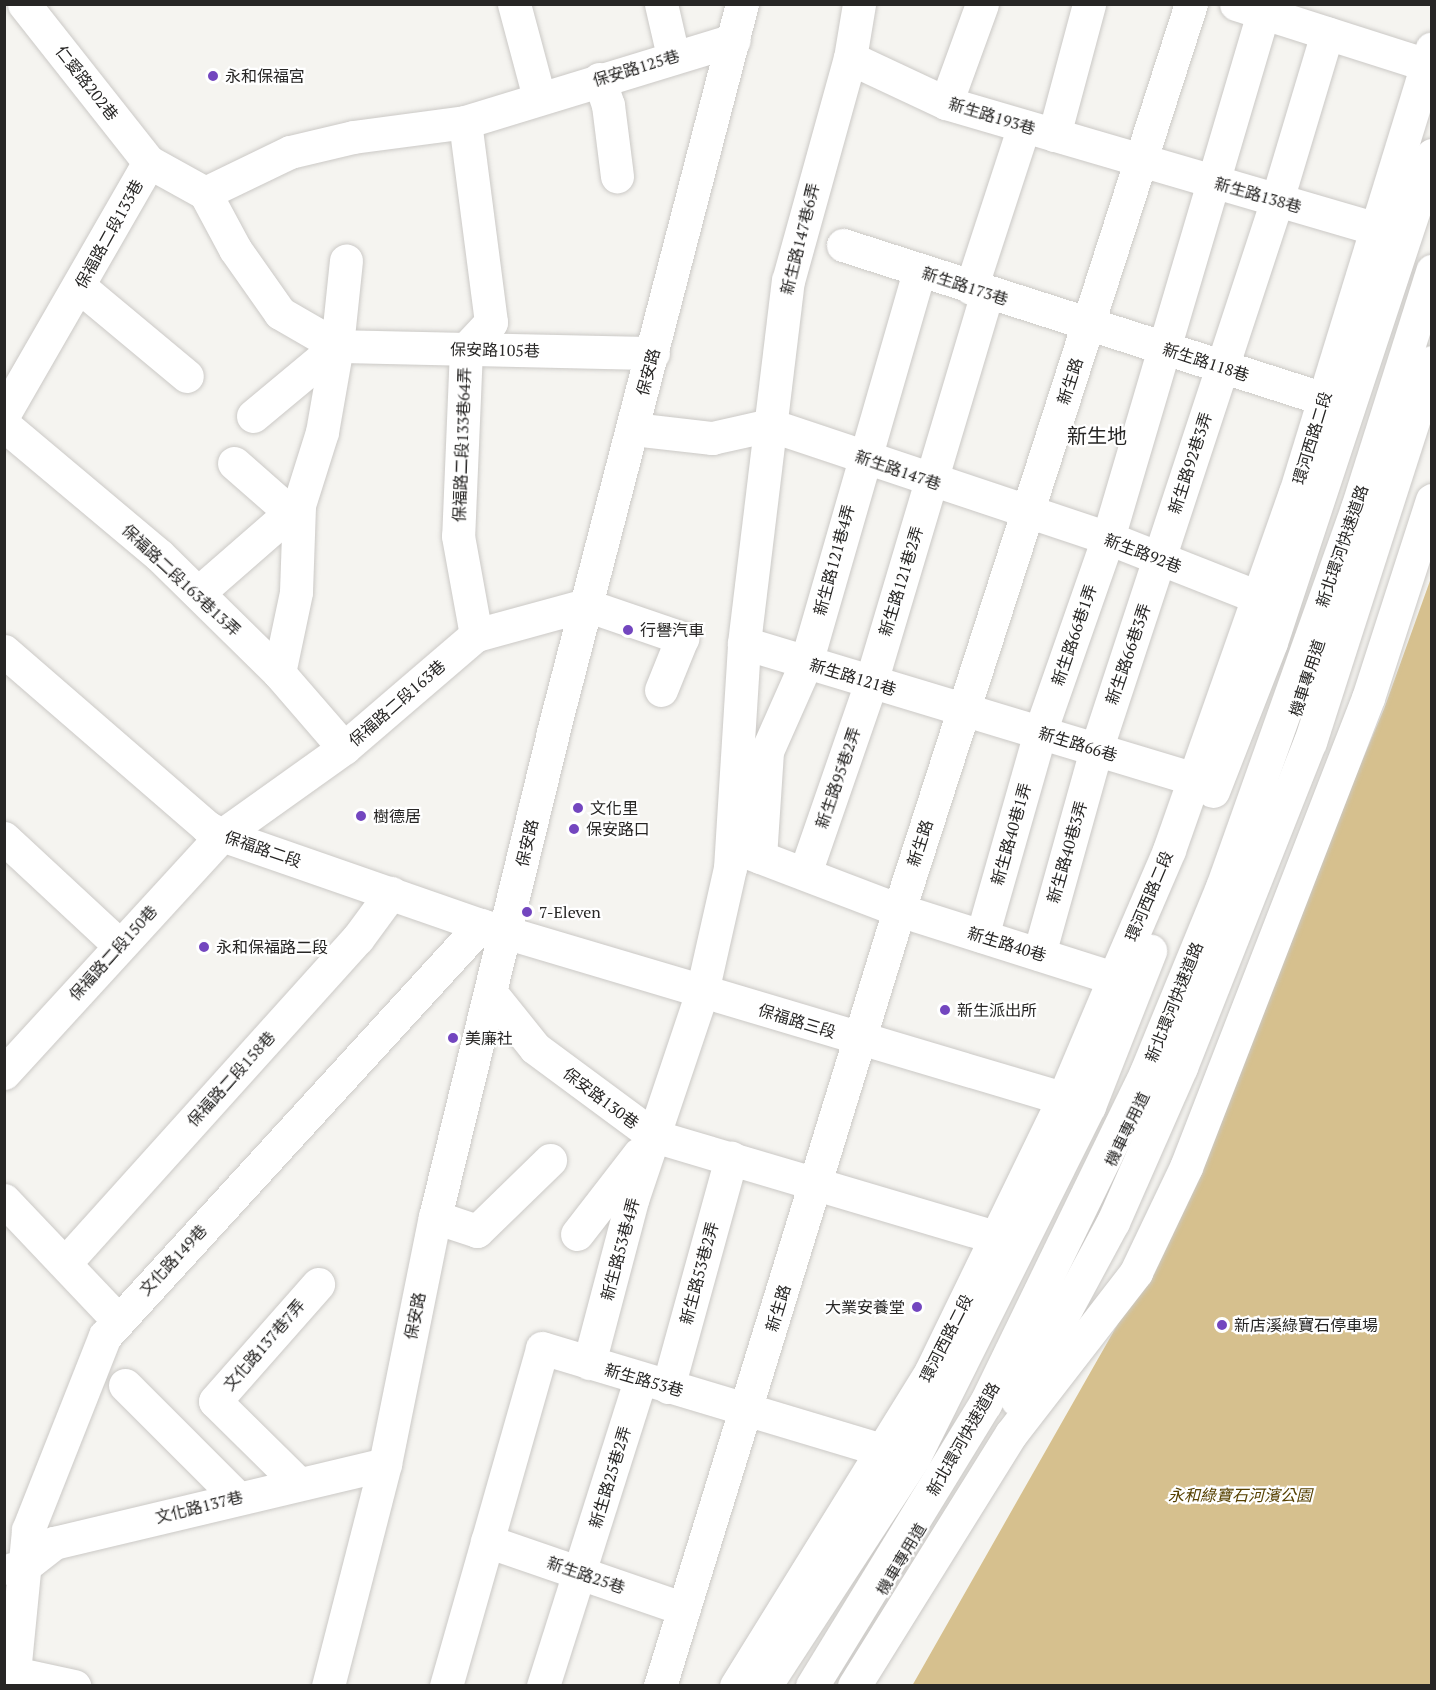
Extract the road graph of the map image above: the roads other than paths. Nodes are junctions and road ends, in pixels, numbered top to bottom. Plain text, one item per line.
1 (24, 4) edge
2 (514, 4) edge
3 (661, 4) edge
4 (742, 4) edge
5 (859, 4) edge
6 (982, 4) edge
7 (1089, 4) edge
8 (1191, 4) edge
9 (1250, 9) edge
10 (1327, 33) junction
11 (734, 40) junction
12 (673, 56) junction
13 (1429, 57) edge
14 (850, 58) junction
15 (599, 79) junction
16 (539, 97) junction
17 (946, 103) junction
18 (465, 122) junction
19 (1039, 130) junction
20 (1431, 155) edge
21 (1141, 160) junction
22 (149, 162) junction
23 (617, 176) dead end
24 (1213, 182) junction
25 (205, 193) junction
26 (1277, 200) junction
27 (1376, 229) junction
28 (843, 245) dead end
29 (346, 260) dead end
30 (919, 271) junction
31 (1431, 271) edge
32 (80, 287) junction
33 (979, 290) junction
34 (1431, 296) edge
35 (1088, 325) junction
36 (337, 346) junction
37 (1161, 348) junction
38 (466, 349) junction
39 (653, 353) junction
40 (1431, 362) edge
41 (1221, 367) junction
42 (187, 376) dead end
43 (1324, 399) junction
44 (4, 414) edge
45 (253, 416) dead end
46 (4, 425) edge
47 (770, 425) junction
48 (633, 429) junction
49 (862, 457) junction
50 (234, 463) dead end
51 (931, 481) junction
52 (1431, 500) edge
53 (295, 509) junction
54 (1027, 514) junction
55 (1108, 538) junction
56 (1160, 558) junction
57 (198, 593) junction
58 (1258, 597) junction
59 (586, 605) junction
60 (476, 635) junction
61 (744, 643) junction
62 (4, 651) edge
63 (806, 663) junction
64 (279, 673) junction
65 (871, 682) junction
66 (662, 690) dead end
67 (963, 710) junction
68 (1040, 732) junction
69 (344, 748) junction
70 (1096, 750) junction
71 (1194, 779) junction
72 (222, 835) junction
73 (4, 838) edge
74 (746, 852) junction
75 (805, 873) junction
76 (391, 893) junction
77 (899, 910) junction
78 (494, 928) junction
79 (982, 936) junction
80 (119, 945) junction
81 (1038, 954) junction
82 (1114, 978) junction
83 (702, 992) junction
84 (491, 993) junction
85 (860, 1040) junction
86 (4, 1073) edge
87 (1076, 1102) junction
88 (654, 1136) junction
89 (731, 1158) junction
90 (550, 1160) dead end
91 (817, 1182) junction
92 (4, 1200) edge
93 (435, 1217) junction
94 (577, 1234) dead end
95 (996, 1237) junction
96 (66, 1262) junction
97 (318, 1284) dead end
98 (118, 1320) junction
99 (589, 1363) junction
100 (654, 1384) junction
101 (125, 1385) dead end
102 (747, 1409) junction
103 (1011, 1434) junction
104 (882, 1450) junction
105 (385, 1464) junction
106 (297, 1482) junction
107 (238, 1498) junction
108 (488, 1541) junction
109 (13, 1569) edge
110 (580, 1573) junction
111 (684, 1609) junction
112 (9, 1672) edge
113 (74, 1686) edge
114 (328, 1686) edge
115 (446, 1686) edge
116 (543, 1686) edge
117 (660, 1686) edge
118 (736, 1686) edge
119 (765, 1686) edge
120 (812, 1686) edge
121 (821, 1686) edge
122 (854, 1686) edge

1 - 22 main road, 仁愛路202巷
2 - 16 main road
3 - 12 main road
4 - 11 main road, 保安路
5 - 14 main road, 新生路147巷6弄
6 - 17 main road
7 - 19 main road, 新生路121巷2弄
8 - 21 main road, 新生路
9 - 10 main road
9 - 24 main road, 新生路66巷1弄
10 - 13 main road
10 - 26 main road, 新生路92巷3弄
11 - 12 main road, 保安路125巷
11 - 39 main road, 保安路
12 - 15 main road, 保安路125巷
13 - 27 main road, 環河西路二段
14 - 17 main road, 新生路193巷
14 - 47 main road, 新生路147巷6弄
15 - 16 main road, 保安路125巷
15 - 23 main road
16 - 18 main road
17 - 19 main road, 新生路193巷
18 - 25 main road
18 - 38 main road, 保福路二段133巷64弄
19 - 21 main road, 新生路193巷
19 - 33 main road, 新生路121巷2弄
20 - 87 main road, 環河西路二段
21 - 24 main road, 新生路138巷
21 - 35 main road, 新生路
22 - 25 main road, 保福路二段133巷
22 - 32 main road, 保福路二段133巷
24 - 26 main road, 新生路138巷
24 - 37 main road, 新生路66巷1弄
25 - 36 main road
26 - 27 main road, 新生路138巷
26 - 41 main road, 新生路92巷3弄
27 - 43 main road, 環河西路二段
28 - 30 main road, 新生路173巷
29 - 36 main road
30 - 33 main road, 新生路173巷
30 - 49 main road, 新生路121巷4弄
31 - 120 main road, 新北環河快速道路
32 - 42 main road
32 - 44 main road, 保福路二段133巷
33 - 35 main road, 新生路173巷
33 - 51 main road, 新生路121巷2弄
34 - 121 main road, 機車專用道
35 - 37 main road, 新生路118巷
35 - 54 main road, 新生路
36 - 38 main road, 保安路105巷
36 - 45 main road
36 - 53 main road
37 - 41 main road, 新生路118巷
37 - 55 main road, 新生路66巷1弄
38 - 39 main road, 保安路105巷
38 - 60 main road, 保福路二段133巷64弄
39 - 48 main road, 保安路
40 - 103 main road
41 - 43 main road, 新生路118巷
41 - 56 main road, 新生路92巷3弄
43 - 58 main road, 環河西路二段
46 - 57 main road, 保福路二段163巷13弄
47 - 48 main road
47 - 49 main road, 新生路147巷
47 - 61 main road, 新生路147巷6弄
48 - 59 main road, 保安路
49 - 51 main road, 新生路147巷
49 - 63 main road, 新生路121巷4弄
50 - 53 main road
51 - 54 main road, 新生路147巷
51 - 65 main road, 新生路121巷2弄
52 - 103 main road
53 - 57 main road
53 - 64 main road
54 - 55 main road, 新生路92巷
54 - 67 main road, 新生路
55 - 56 main road, 新生路92巷
55 - 68 main road, 新生路66巷1弄
56 - 58 main road, 新生路92巷
56 - 70 main road, 新生路66巷3弄
57 - 64 main road, 保福路二段163巷13弄
58 - 71 main road, 環河西路二段
59 - 60 main road, 保福路二段163巷
59 - 66 main road
59 - 78 main road, 保安路
60 - 69 main road, 保福路二段163巷
61 - 63 main road, 新生路121巷
61 - 74 main road, 新生路147巷6弄
62 - 72 main road, 保福路二段
63 - 65 main road, 新生路121巷
63 - 74 main road, 新生路121巷4弄
64 - 69 main road, 保福路二段163巷13弄
65 - 67 main road, 新生路121巷
65 - 75 main road, 新生路95巷2弄
67 - 68 main road, 新生路66巷
67 - 77 main road, 新生路
68 - 70 main road, 新生路66巷
68 - 79 main road, 新生路40巷1弄
69 - 72 main road, 保福路二段163巷
70 - 71 main road, 新生路66巷
70 - 81 main road, 新生路40巷3弄
71 - 82 main road, 環河西路二段
72 - 76 main road, 保福路二段
72 - 80 main road, 保福路二段150巷
73 - 80 main road
74 - 75 main road, 新生路40巷
74 - 83 main road, 新生路53巷4弄
75 - 77 main road, 新生路40巷
76 - 78 main road, 保福路二段
76 - 96 main road, 保福路二段158巷
77 - 79 main road, 新生路40巷
77 - 85 main road, 新生路
78 - 83 main road, 保福路三段
78 - 84 main road, 保安路
78 - 98 main road, 文化路149巷
79 - 81 main road, 新生路40巷
80 - 86 main road, 保福路二段150巷
81 - 82 main road, 新生路40巷
82 - 87 main road, 環河西路二段
83 - 85 main road, 保福路三段
83 - 88 main road, 新生路53巷4弄
84 - 88 main road, 保安路130巷
84 - 93 main road, 保安路
85 - 87 main road, 保福路三段
85 - 91 main road, 新生路
87 - 95 main road, 環河西路二段
87 - 119 main road, 環河西路二段
88 - 89 main road
88 - 94 main road, 保安路130巷
88 - 99 main road, 新生路53巷4弄
89 - 91 main road
89 - 100 main road, 新生路53巷2弄
90 - 93 main road
91 - 95 main road
91 - 102 main road, 新生路
92 - 96 main road
93 - 105 main road, 保安路
95 - 104 main road, 環河西路二段
96 - 98 main road
97 - 106 main road, 文化路137巷7弄
98 - 109 main road, 文化路149巷
99 - 100 main road, 新生路53巷
99 - 108 main road, 新生路53巷
100 - 102 main road, 新生路53巷
100 - 110 main road, 新生路25巷2弄
101 - 107 main road
102 - 104 main road, 新生路53巷
102 - 111 main road, 新生路
103 - 122 main road
104 - 118 main road, 環河西路二段
105 - 106 main road, 文化路137巷
105 - 114 main road, 保安路
106 - 107 main road, 文化路137巷
107 - 109 main road, 文化路137巷
108 - 110 main road, 新生路25巷
108 - 115 main road
109 - 112 main road, 文化路149巷
110 - 111 main road, 新生路25巷
110 - 116 main road, 新生路25巷2弄
111 - 117 main road, 新生路
112 - 113 main road

